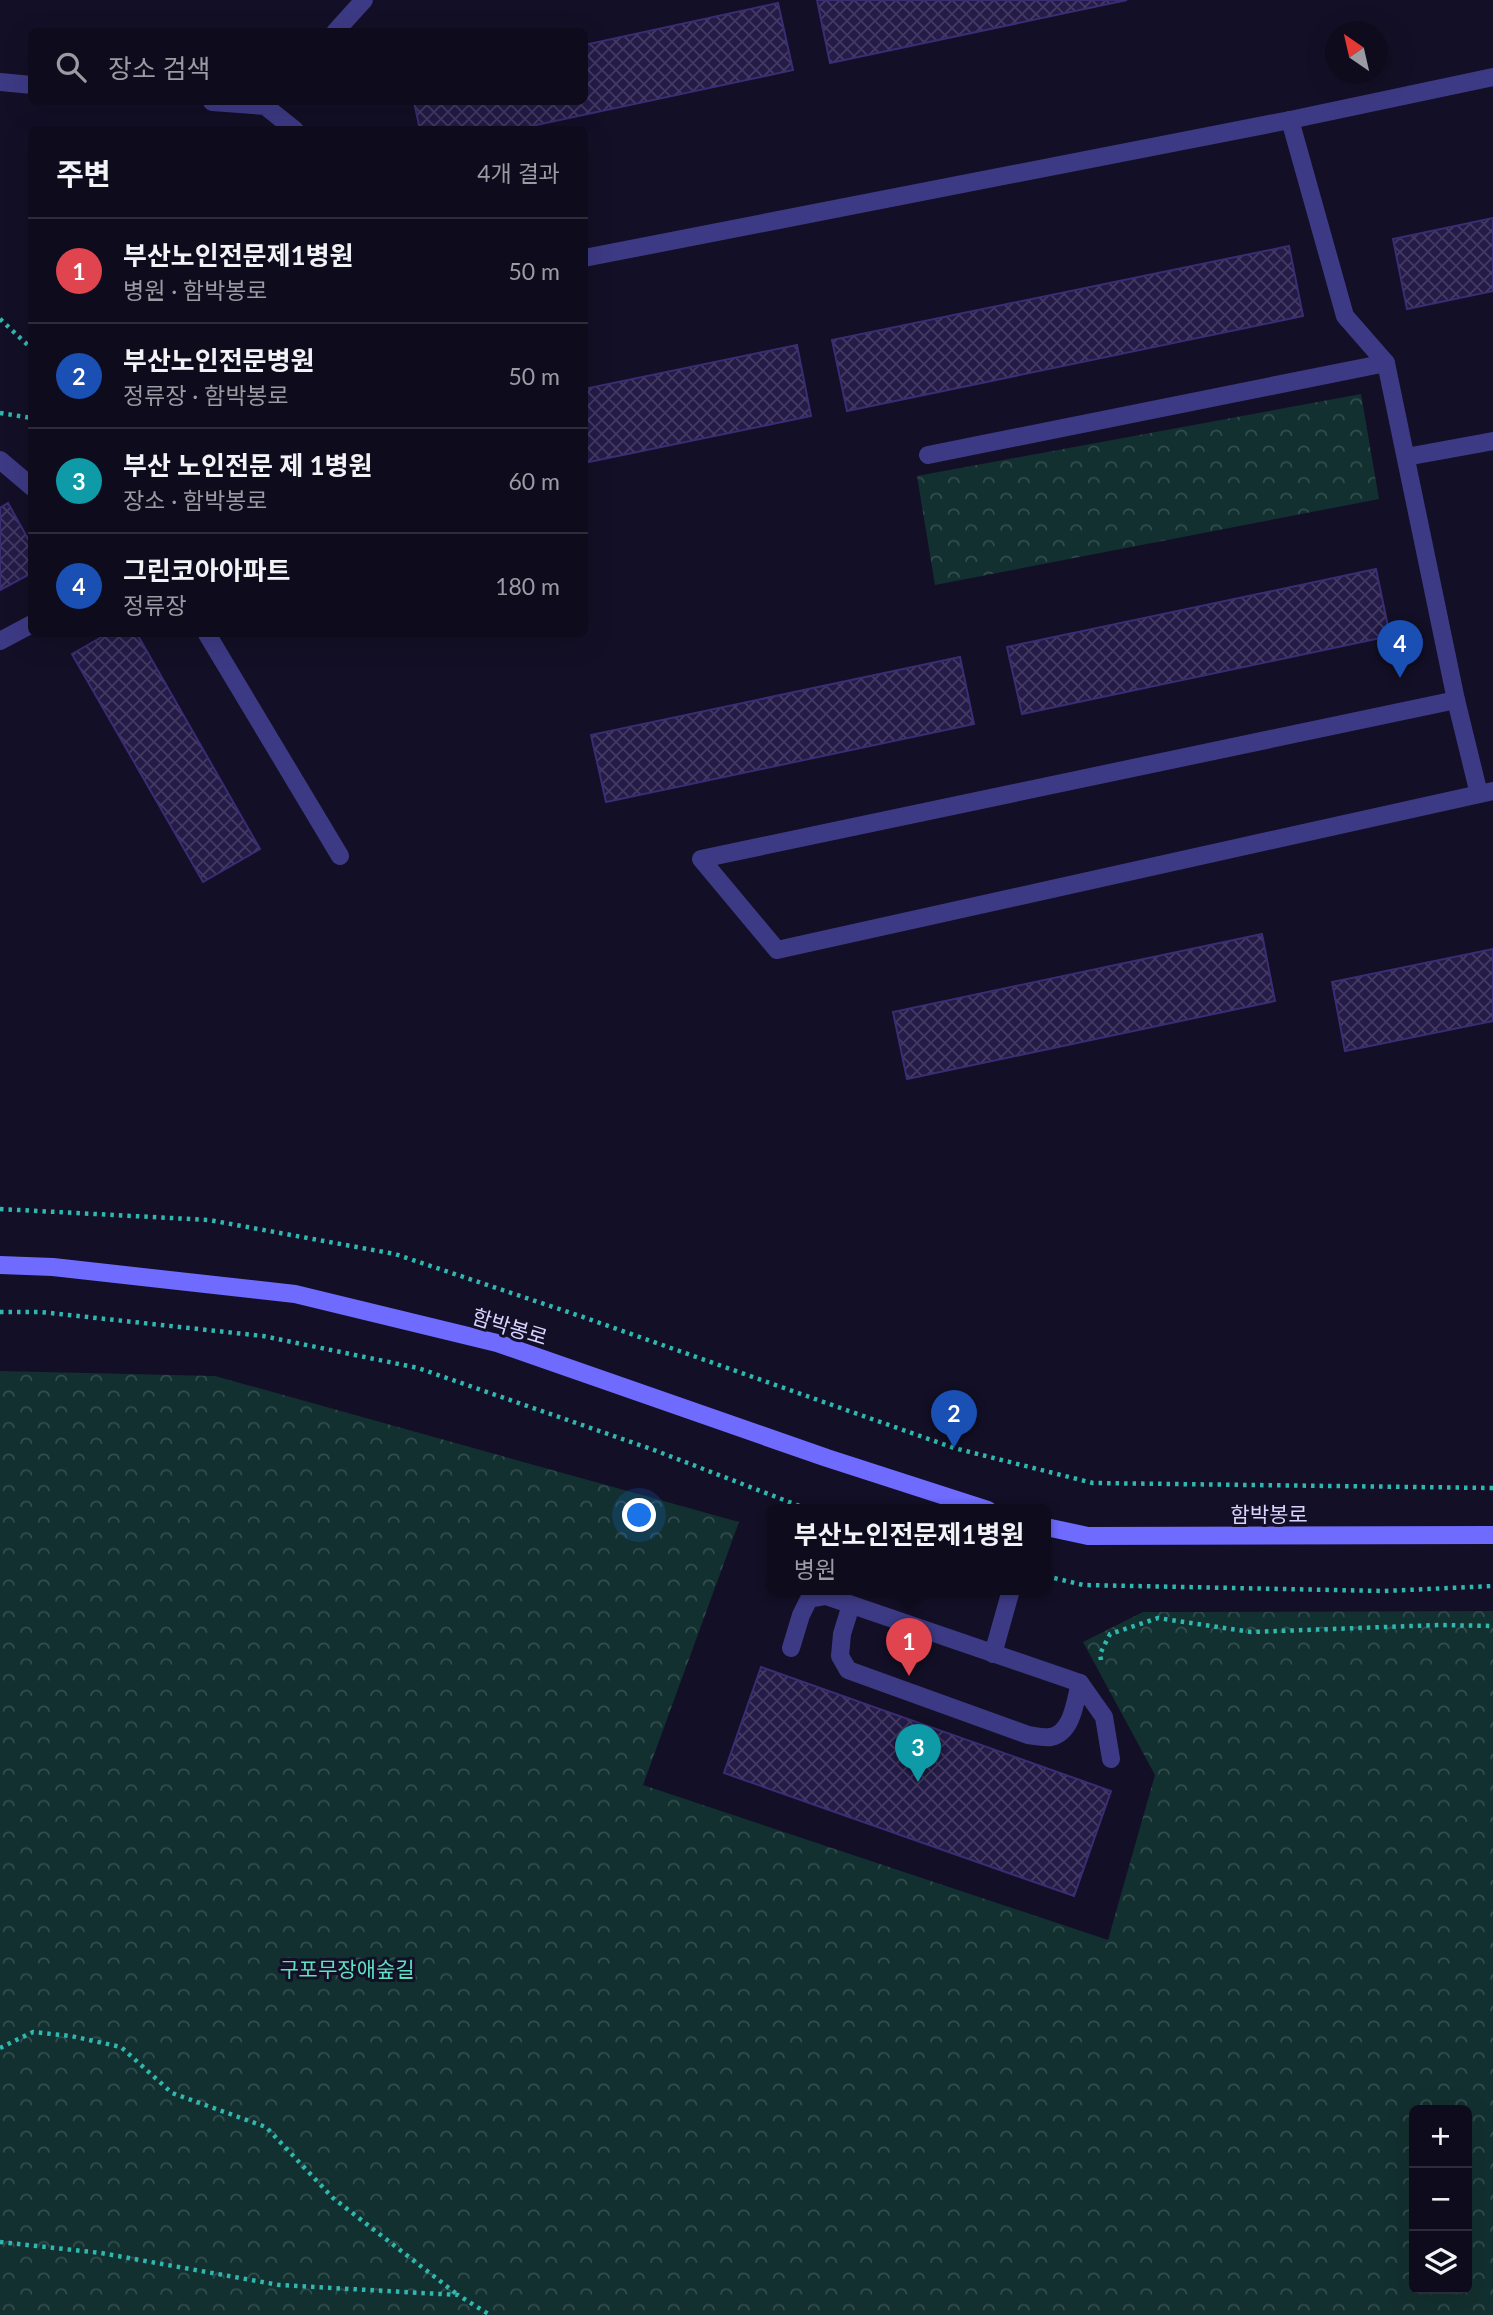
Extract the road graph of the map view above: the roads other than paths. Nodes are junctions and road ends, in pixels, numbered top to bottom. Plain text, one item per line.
1 (364, 0) edge
2 (339, 28) edge
3 (1493, 77) edge
4 (0, 82) edge
5 (28, 85) edge
6 (268, 105) edge
7 (1290, 120) junction
8 (291, 126) edge
9 (588, 257) edge
10 (1386, 363) junction
11 (1493, 441) edge
12 (928, 455) dead end
13 (1406, 457) junction
14 (0, 460) edge
15 (28, 484) edge
16 (28, 626) edge
17 (209, 637) edge
18 (0, 641) edge
19 (1455, 699) junction
20 (1486, 793) edge
21 (340, 856) dead end
22 (0, 1265) edge
23 (969, 1504) edge
24 (1051, 1528) edge
25 (1493, 1535) edge
26 (1010, 1595) edge
27 (851, 1605) junction
28 (791, 1648) dead end
29 (993, 1654) junction
30 (1080, 1683) junction
31 (1111, 1759) dead end

1 - 2 lane
3 - 7 lane
4 - 5 lane
6 - 8 lane
7 - 9 lane
7 - 10 lane
10 - 12 lane
10 - 13 lane
11 - 13 lane
13 - 19 lane
14 - 15 lane
16 - 18 lane
17 - 21 lane
19 - 20 lane
19 - 20 lane
22 - 23 main road, 함박봉로
24 - 25 main road, 함박봉로
26 - 29 lane
27 - 28 lane
27 - 29 lane
27 - 30 lane
29 - 30 lane
30 - 31 lane

